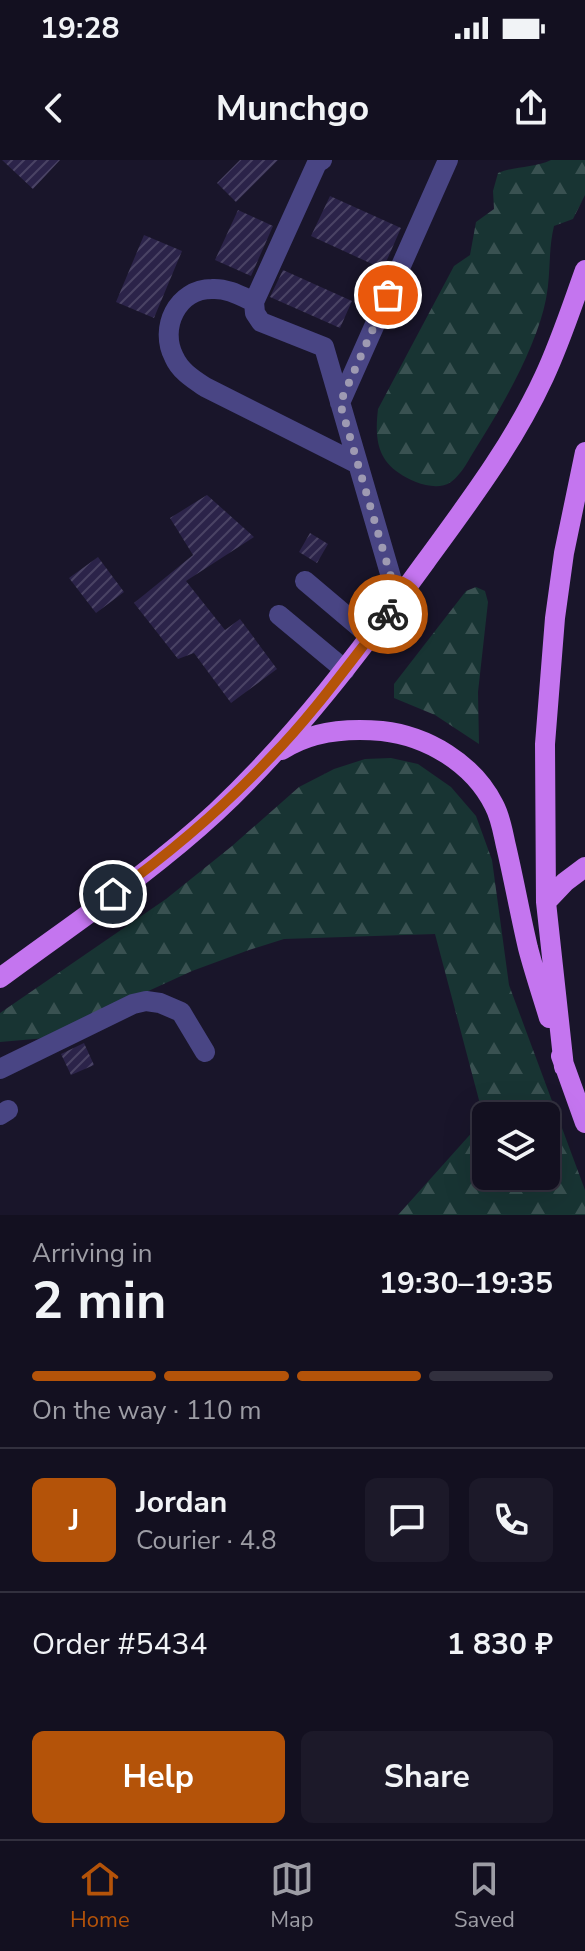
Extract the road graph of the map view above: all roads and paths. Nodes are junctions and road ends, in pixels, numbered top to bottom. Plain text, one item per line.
1 (322, 160) edge
2 (448, 160) edge
3 (585, 270) edge
4 (254, 302) junction
5 (340, 403) junction
6 (585, 452) edge
7 (358, 464) junction
8 (305, 581) dead end
9 (398, 601) junction
10 (279, 615) dead end
11 (370, 636) junction
12 (345, 670) junction
13 (272, 756) junction
14 (585, 867) edge
15 (546, 902) junction
16 (0, 978) edge
17 (205, 1052) dead end
18 (564, 1067) junction
19 (0, 1069) edge
20 (585, 1123) edge

1 - 4 lane
2 - 5 lane
3 - 9 main road
4 - 5 lane
4 - 7 lane
5 - 7 lane
6 - 15 main road
7 - 9 lane
8 - 11 lane
9 - 11 main road
10 - 12 lane
11 - 12 main road
12 - 13 main road
13 - 16 main road
13 - 18 main road
14 - 15 main road
15 - 18 main road
17 - 19 lane
18 - 20 main road

